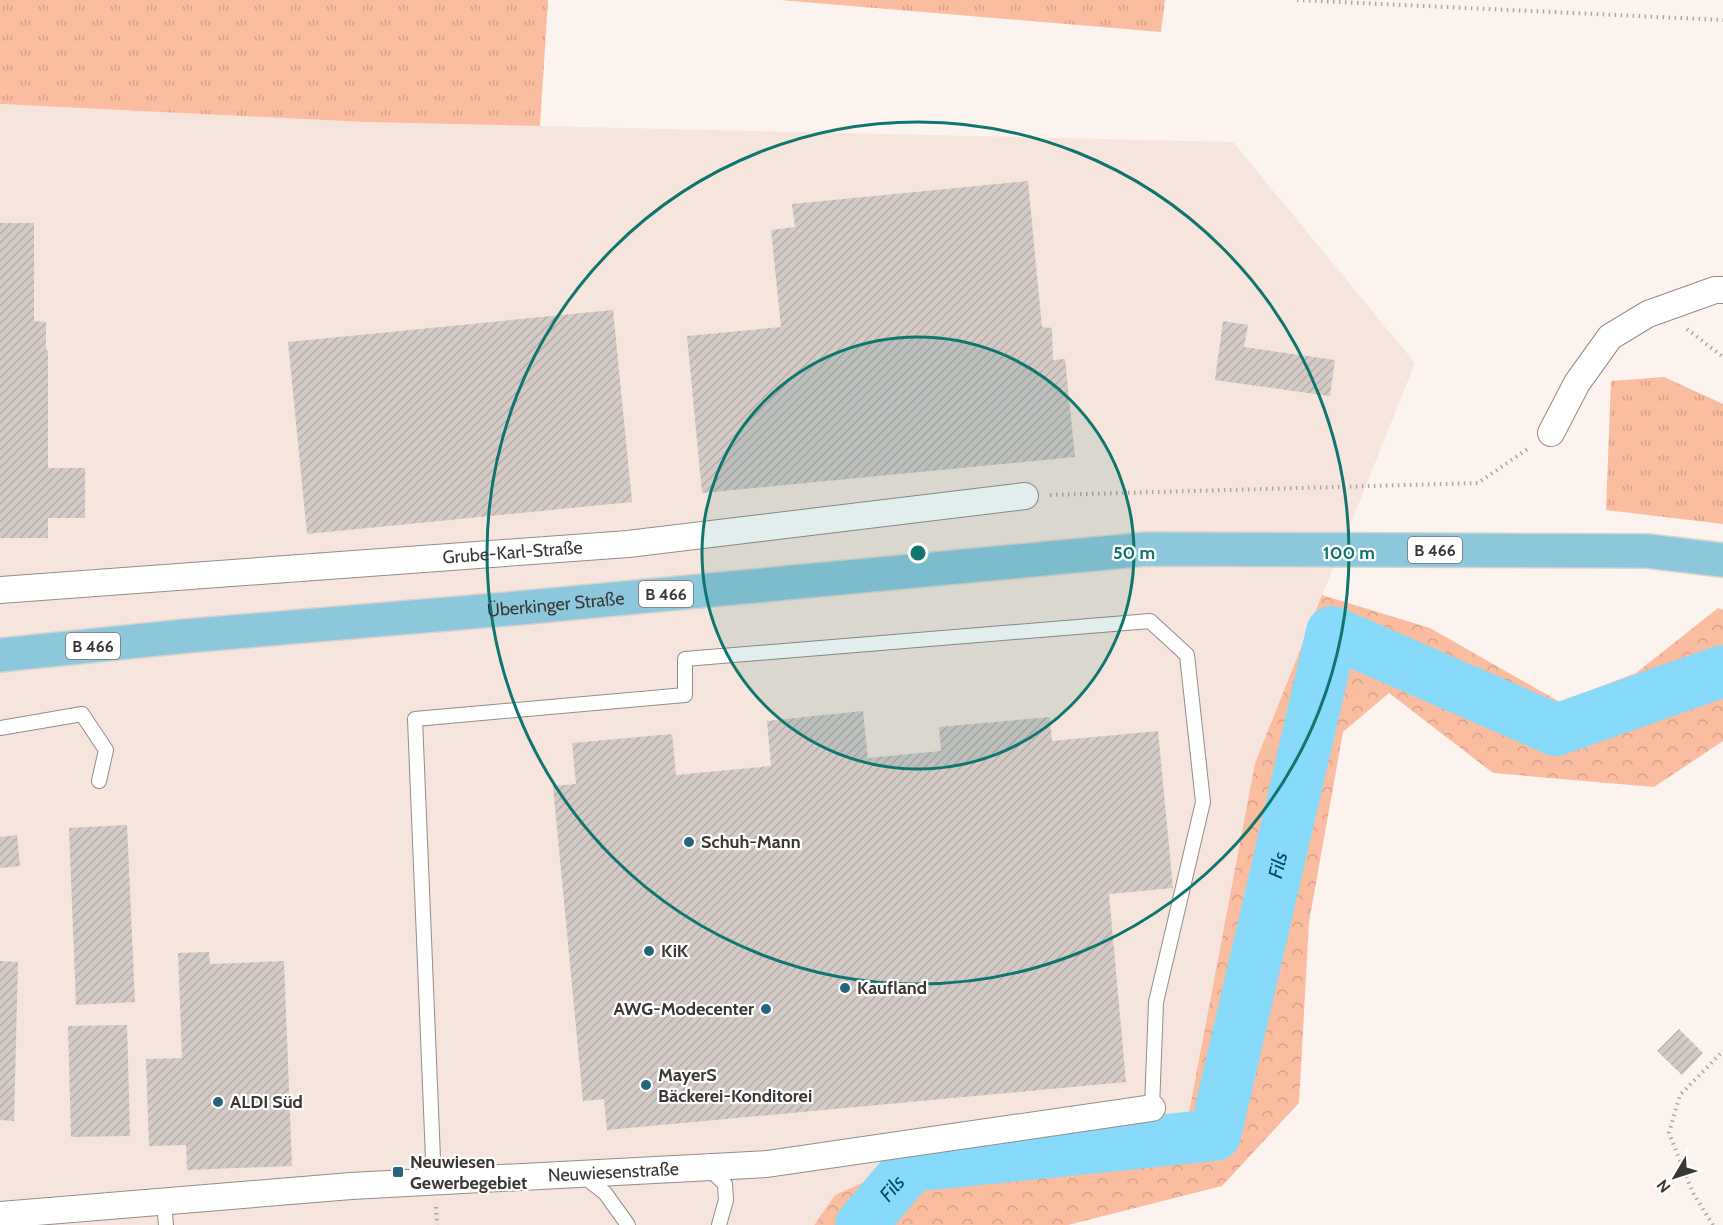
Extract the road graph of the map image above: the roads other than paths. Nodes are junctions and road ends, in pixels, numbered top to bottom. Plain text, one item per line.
1 (1723, 290) edge
2 (1551, 434) road end
3 (1025, 496) road end
4 (1723, 561) edge
5 (0, 590) edge
6 (0, 655) edge
7 (0, 728) edge
8 (99, 781) dead end
9 (1152, 1108) joint
10 (708, 1167) junction
11 (580, 1174) junction
12 (434, 1183) junction
13 (165, 1213) edge
14 (0, 1215) edge
15 (628, 1225) edge
16 (719, 1225) edge

1 - 2 street
3 - 5 street, Grube-Karl-Straße
4 - 6 main road, Überkinger Straße / B 466
7 - 8 lane
9 - 10 street, Neuwiesenstraße
9 - 12 lane
10 - 11 street, Neuwiesenstraße
10 - 16 lane
11 - 12 street, Neuwiesenstraße
11 - 15 lane
12 - 13 street, Neuwiesenstraße
13 - 14 street, Neuwiesenstraße

